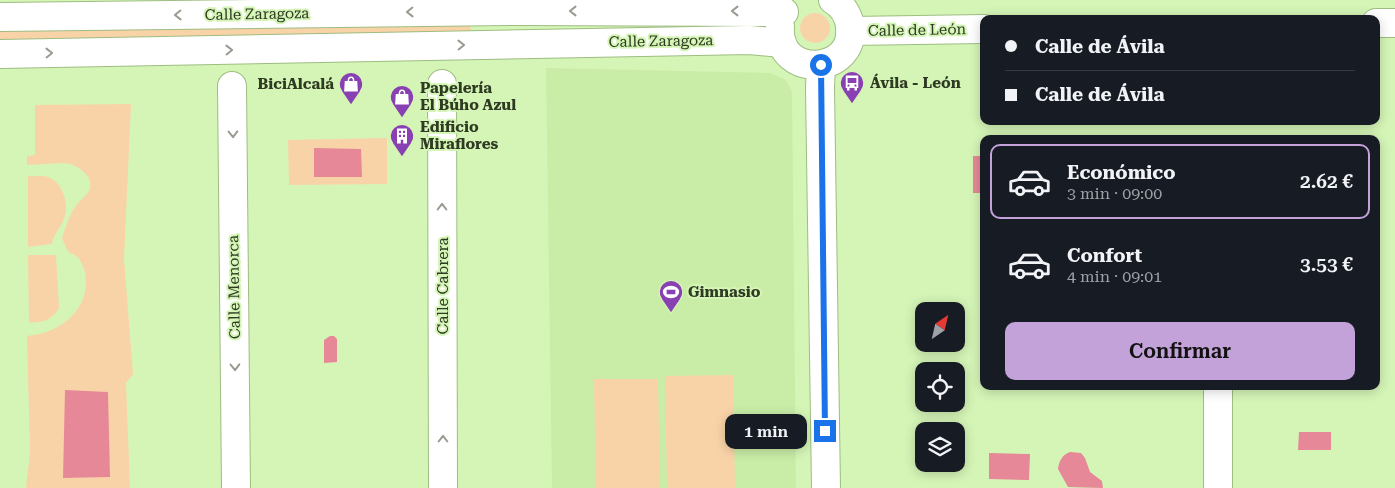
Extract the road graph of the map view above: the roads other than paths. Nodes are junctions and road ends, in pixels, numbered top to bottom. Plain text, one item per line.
1 (833, 0) edge
2 (790, 6) edge
3 (0, 17) edge
4 (1380, 23) edge
5 (1395, 23) edge
6 (980, 29) edge
7 (850, 31) junction
8 (782, 43) junction
9 (0, 54) edge
10 (821, 65) junction
11 (442, 84) dead end
12 (232, 86) dead end
13 (1218, 390) edge
14 (236, 488) edge
15 (443, 488) edge
16 (826, 488) edge
17 (1218, 488) edge

1 - 7 street
2 -> 3 street, Calle Zaragoza
2 - 8 street
4 - 5 street
6 - 7 street, Calle de León
7 - 10 street
9 -> 8 street, Calle Zaragoza
8 - 10 street
10 - 16 street
15 -> 11 street, Calle Cabrera
12 -> 14 street, Calle Menorca
13 - 17 street

